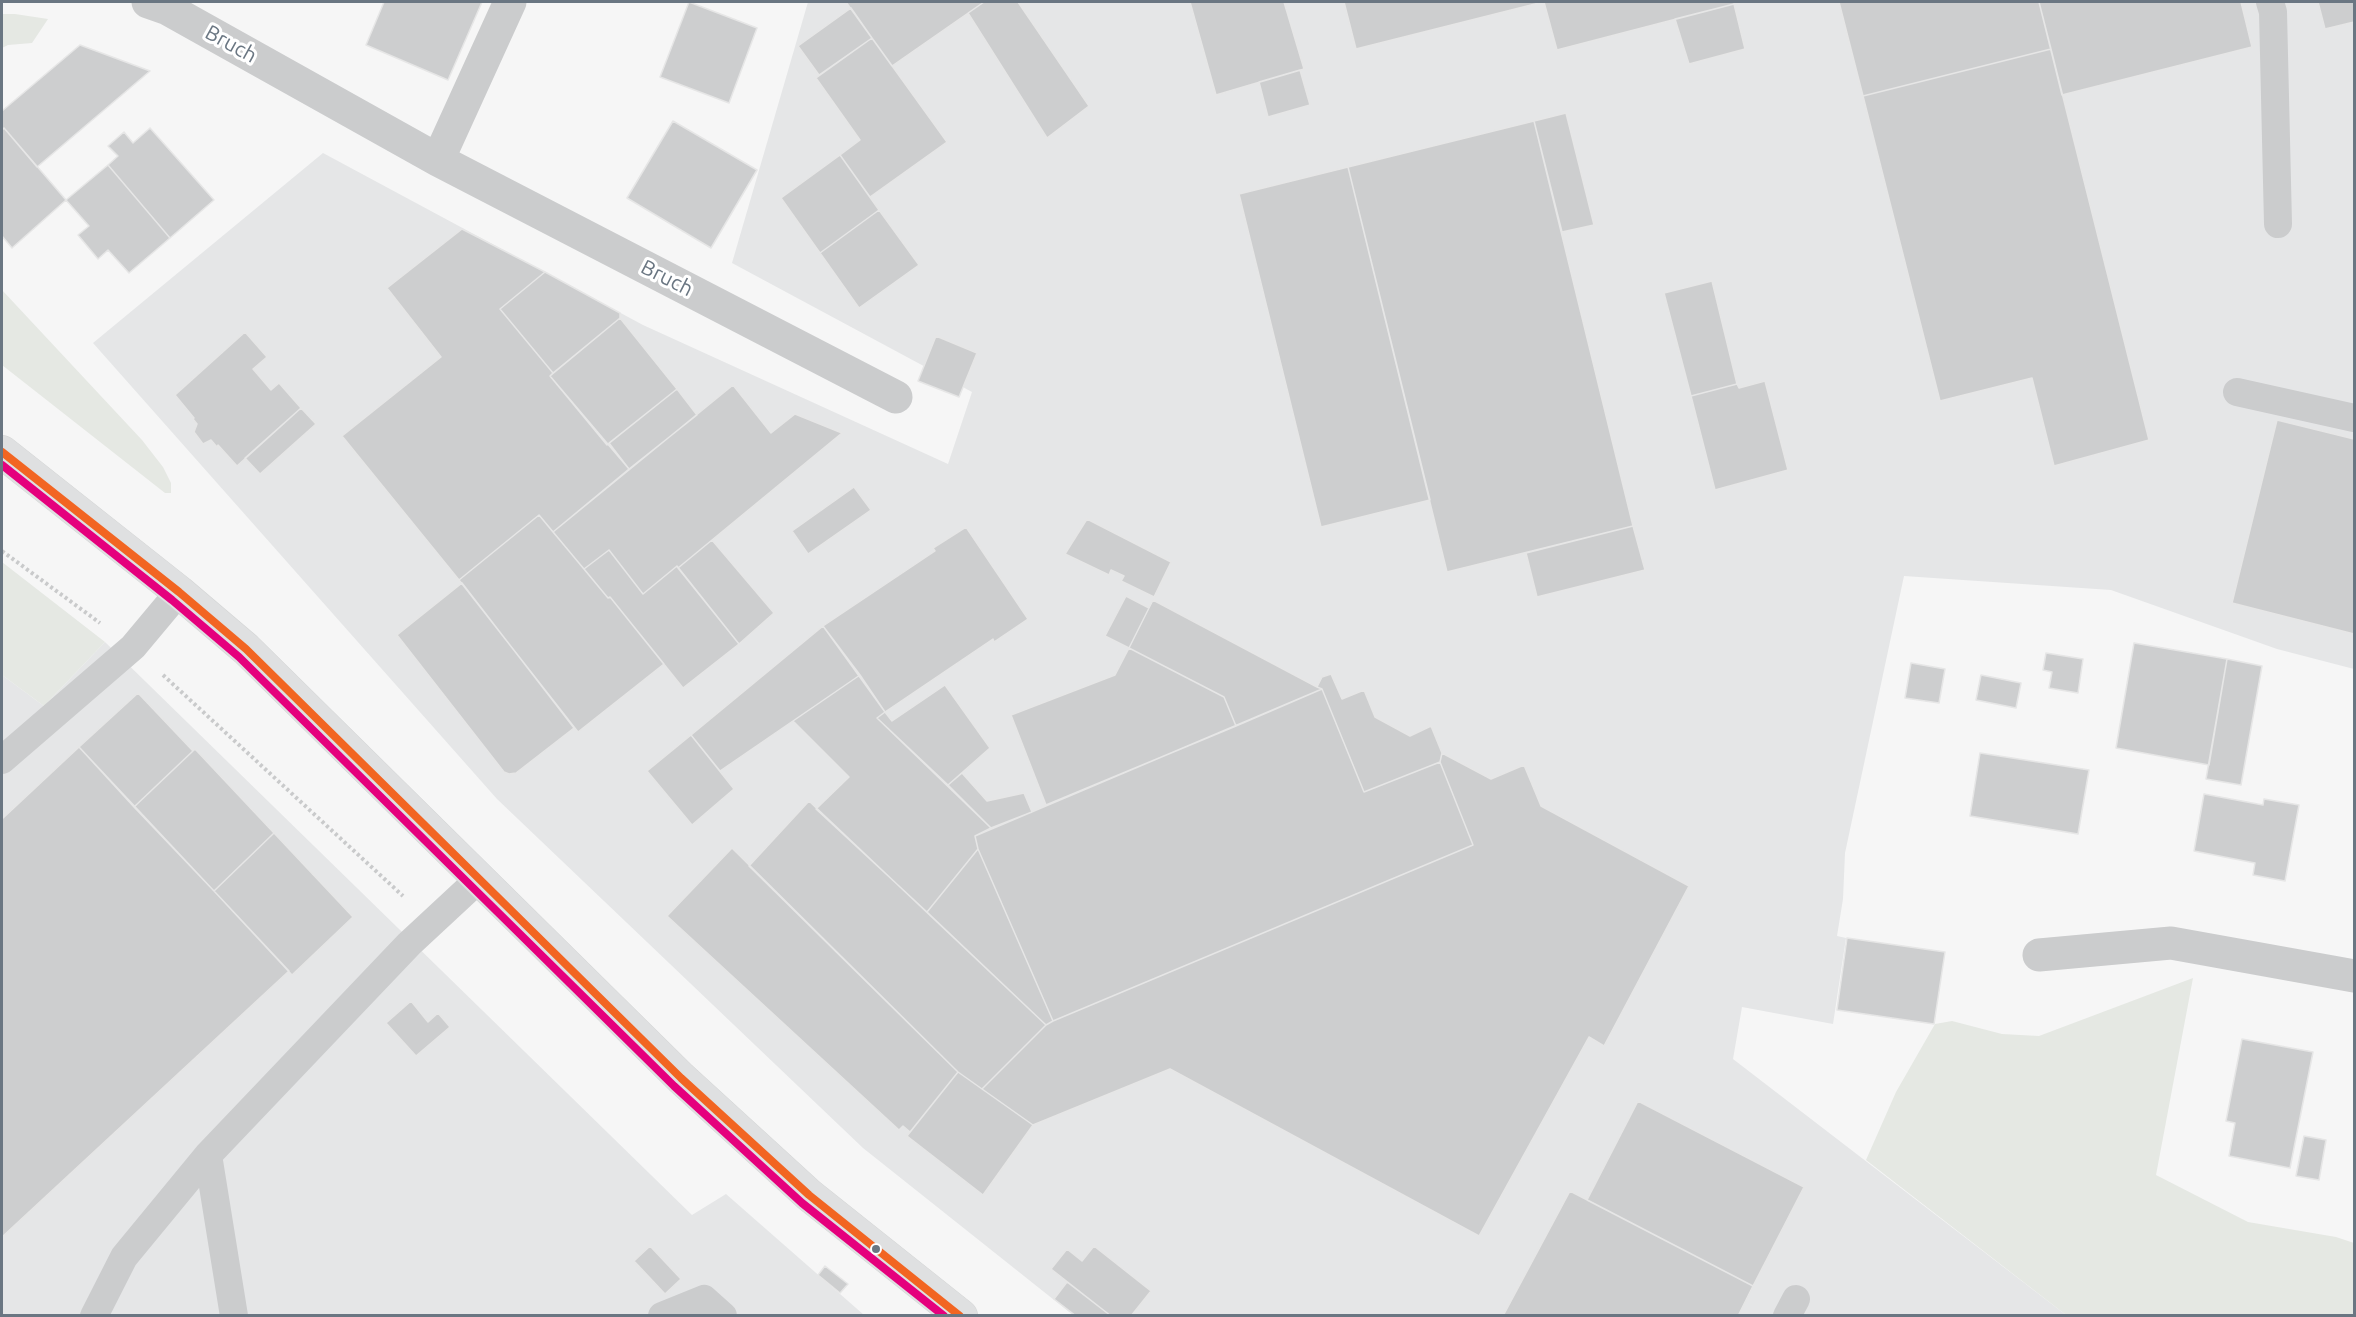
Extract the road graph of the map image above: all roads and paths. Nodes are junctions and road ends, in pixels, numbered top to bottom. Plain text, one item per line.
1 (148, 2) edge
2 (510, 2) edge
3 (2270, 2) edge
4 (438, 159) junction
5 (2278, 224) dead end
6 (2237, 392) dead end
7 (896, 397) dead end
8 (2355, 418) edge
9 (2, 452) edge
10 (2, 551) edge
11 (179, 592) junction
12 (133, 647) junction
13 (2, 760) edge
14 (479, 879) junction
15 (432, 922) junction
16 (2039, 955) dead end
17 (2355, 976) edge
18 (208, 1155) junction
19 (94, 1316) edge
20 (234, 1316) edge
21 (662, 1316) edge
22 (723, 1316) edge
23 (962, 1316) edge

1 - 4 street, Bruch
2 - 4 street
3 - 5 lane
4 - 7 street, Bruch
6 - 8 lane
9 - 11 main road
10 - 12 path
11 - 12 lane
11 - 14 main road
12 - 13 lane
12 - 15 path
14 - 15 lane
14 - 23 main road
15 - 18 lane
16 - 17 street
18 - 19 lane
18 - 20 lane
21 - 22 lane

